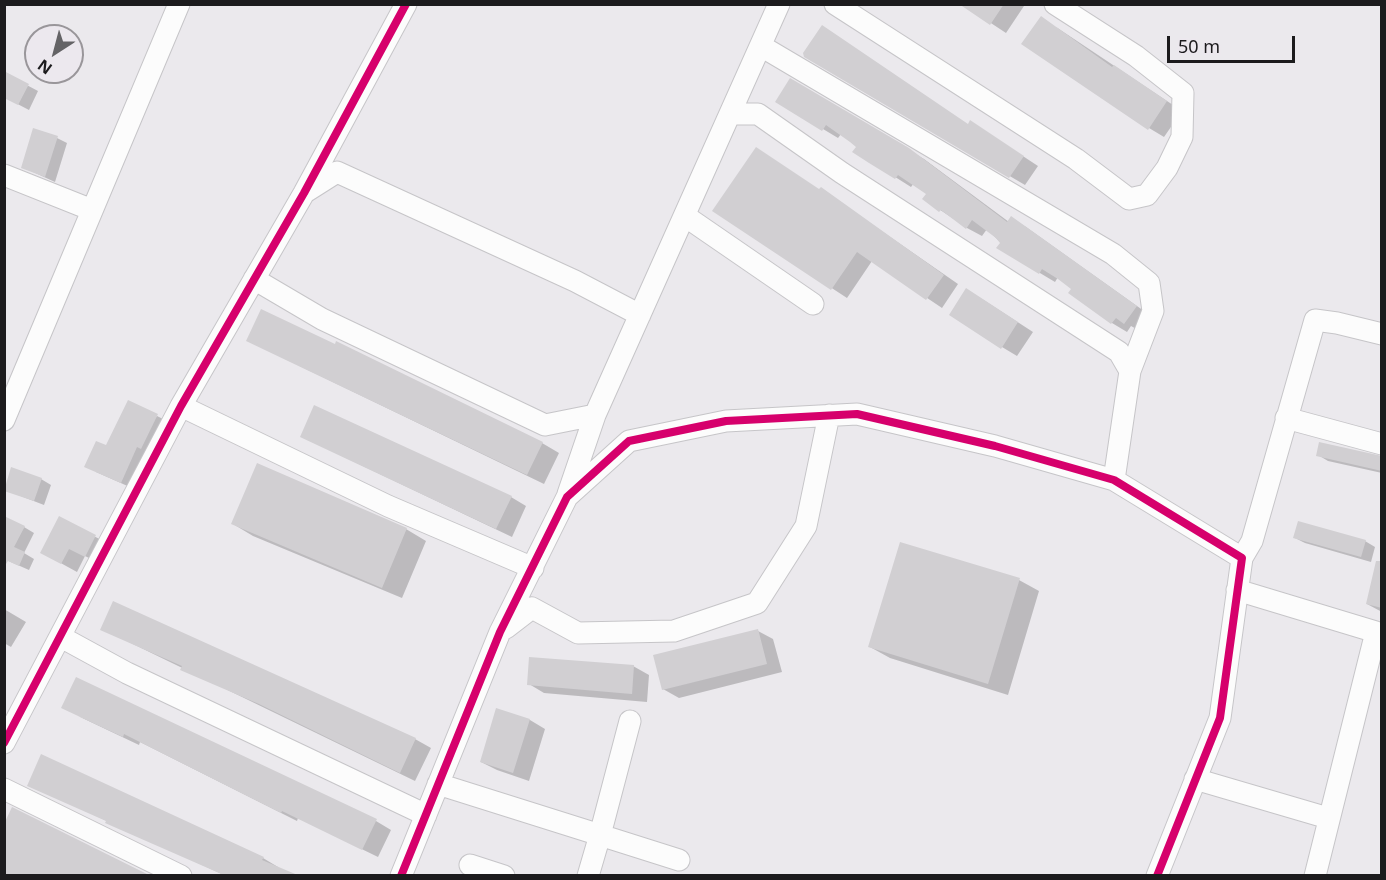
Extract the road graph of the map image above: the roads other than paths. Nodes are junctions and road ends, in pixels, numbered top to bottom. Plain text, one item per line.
1 (178, 4) edge
2 (406, 4) edge
3 (779, 4) edge
4 (835, 4) edge
5 (1055, 4) edge
6 (761, 46) junction
7 (731, 114) junction
8 (4, 175) edge
9 (304, 193) junction
10 (92, 210) junction
11 (685, 216) junction
12 (254, 279) junction
13 (813, 304) dead end
14 (640, 315) junction
15 (1382, 334) edge
16 (1130, 370) junction
17 (181, 406) junction
18 (595, 415) junction
19 (829, 416) junction
20 (1286, 418) junction
21 (4, 420) edge
22 (1382, 444) edge
23 (1114, 480) junction
24 (567, 497) junction
25 (1242, 558) junction
26 (533, 568) junction
27 (1237, 590) junction
28 (500, 632) junction
29 (61, 638) junction
30 (630, 721) dead end
31 (4, 743) edge
32 (1196, 779) junction
33 (438, 784) junction
34 (4, 789) edge
35 (426, 815) junction
36 (1328, 818) junction
37 (600, 834) junction
38 (679, 860) dead end
39 (471, 865) dead end
40 (181, 876) edge
41 (401, 876) edge
42 (504, 876) edge
43 (588, 876) edge
44 (1157, 876) edge
45 (1315, 876) edge

1 - 10 street
2 - 9 street
3 - 6 street
4 - 5 street
6 - 7 street
6 - 16 street
7 - 11 street
7 - 16 street
8 - 10 street
9 - 12 street
9 - 14 street
10 - 21 street
11 - 13 street
11 - 14 street
12 - 17 street
12 - 18 street
14 - 18 street
15 - 20 street
16 - 23 street
17 - 26 street
17 - 29 street
18 - 24 street
19 - 23 street
19 - 24 street
19 - 28 street
20 - 22 street
20 - 25 street
23 - 25 street
24 - 26 street
25 - 27 street
26 - 28 street
27 - 32 street
27 - 36 street
28 - 33 street
29 - 31 street
29 - 35 street
30 - 37 street
32 - 36 street
32 - 44 street
33 - 35 street
33 - 37 street
34 - 40 street
35 - 41 street
36 - 45 street
37 - 38 street
37 - 43 street
39 - 42 street

